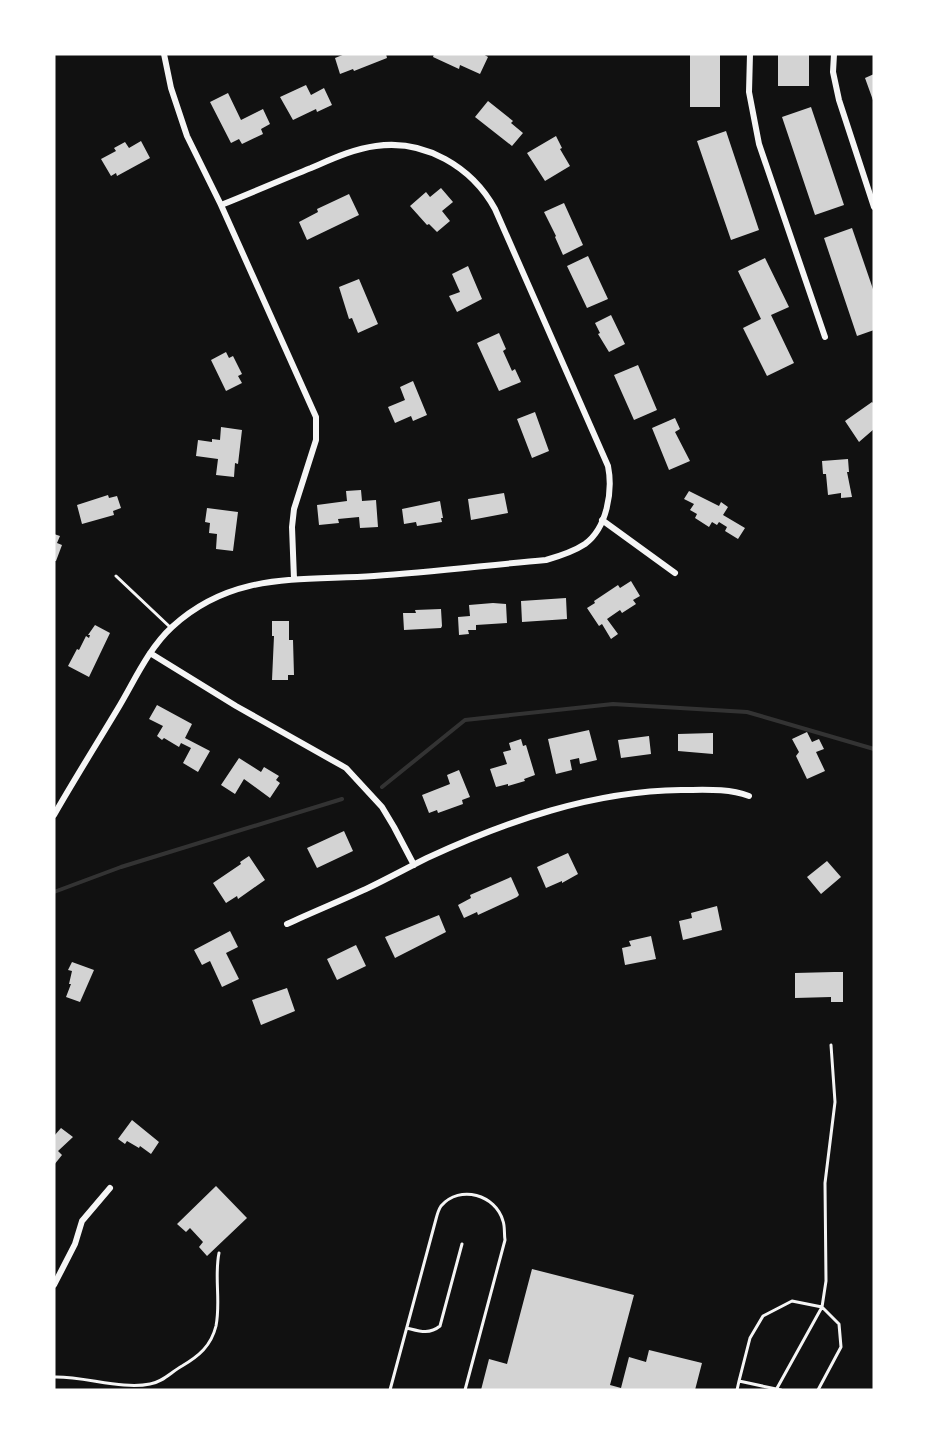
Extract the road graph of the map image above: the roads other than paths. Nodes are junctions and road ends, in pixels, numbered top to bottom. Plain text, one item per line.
1 (164, 54) edge
2 (750, 54) edge
3 (834, 54) edge
4 (221, 205) junction
5 (874, 207) edge
6 (825, 337) dead end
7 (602, 520) junction
8 (675, 573) dead end
9 (116, 576) dead end
10 (294, 579) junction
11 (171, 628) junction
12 (150, 653) junction
13 (749, 796) dead end
14 (54, 815) edge
15 (414, 865) junction
16 (287, 924) dead end
17 (831, 1045) dead end
18 (110, 1188) dead end
19 (462, 1244) dead end
20 (219, 1253) dead end
21 (54, 1286) edge
22 (822, 1307) junction
23 (406, 1328) junction
24 (54, 1377) edge
25 (739, 1381) junction
26 (776, 1389) edge
27 (390, 1390) edge
28 (465, 1390) edge
29 (737, 1390) edge
30 (782, 1390) edge
31 (818, 1390) edge

1 - 4 street
2 - 6 street
3 - 5 street
4 - 7 street
4 - 10 street
7 - 8 street
7 - 10 street
9 - 11 lane
10 - 11 street
11 - 12 street
12 - 14 street
12 - 15 street
13 - 15 street
15 - 16 street
17 - 22 lane
18 - 21 street
19 - 23 lane
20 - 24 lane
22 - 25 lane
22 - 26 lane
22 - 31 lane
23 - 27 lane
23 - 28 lane
25 - 26 lane
25 - 29 lane
26 - 30 lane

